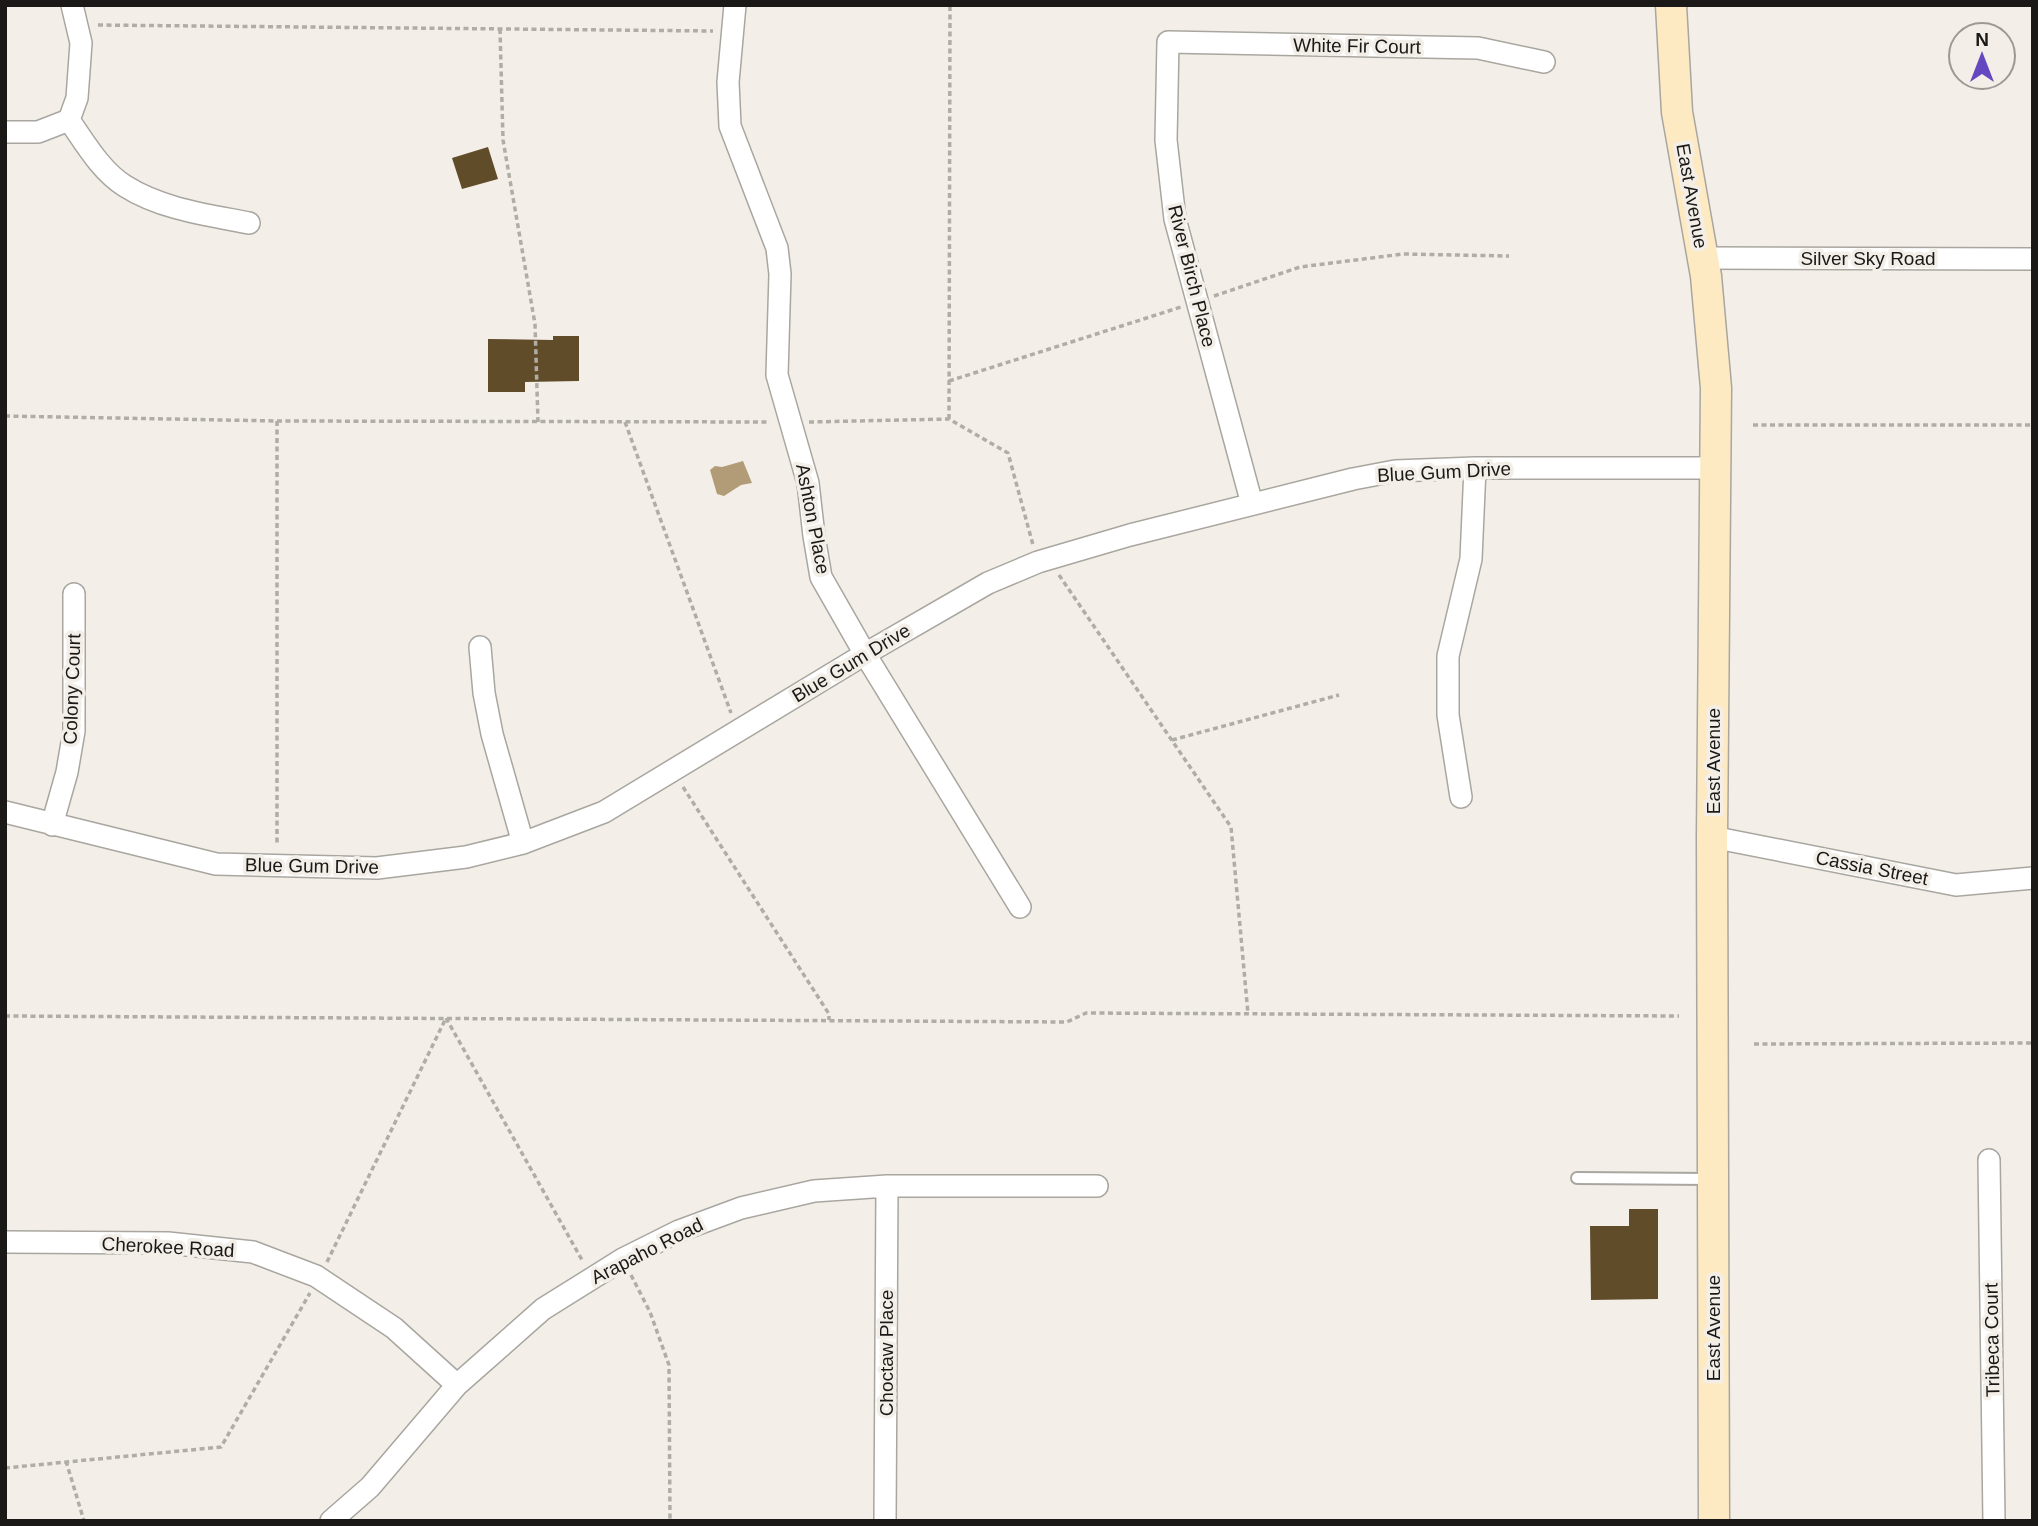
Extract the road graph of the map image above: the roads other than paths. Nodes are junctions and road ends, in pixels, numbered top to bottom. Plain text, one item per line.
1 (735, 5) edge
2 (1671, 5) edge
3 (74, 15) edge
4 (1168, 42) joint
5 (1544, 62) dead end
6 (69, 120) junction
7 (5, 132) edge
8 (249, 223) dead end
9 (1703, 258) junction
10 (2033, 258) edge
11 (1475, 468) junction
12 (1715, 468) junction
13 (1252, 504) junction
14 (74, 593) dead end
15 (480, 647) dead end
16 (865, 654) junction
17 (1461, 797) dead end
18 (5, 811) edge
19 (52, 825) junction
20 (1712, 837) junction
21 (523, 843) junction
22 (2033, 878) edge
23 (1020, 907) dead end
24 (1989, 1160) dead end
25 (1577, 1178) dead end
26 (1713, 1179) junction
27 (887, 1186) junction
28 (1097, 1186) dead end
29 (5, 1242) edge
30 (457, 1385) junction
31 (331, 1521) edge
32 (886, 1521) edge
33 (1714, 1521) edge
34 (1994, 1521) edge

1 - 16 street, Ashton Place
2 - 9 main road, East Avenue
3 - 6 street
4 - 5 street, White Fir Court
4 - 13 street, River Birch Place
6 - 7 street
6 - 8 street
9 - 10 street, Silver Sky Road
9 - 12 main road, East Avenue
11 - 12 street, Blue Gum Drive
11 - 13 street, Blue Gum Drive
11 - 17 street
12 - 20 main road, East Avenue
13 - 16 street, Blue Gum Drive
14 - 19 street, Colony Court
15 - 21 street
16 - 21 street, Blue Gum Drive
16 - 23 street, Ashton Place
18 - 19 street, Blue Gum Drive
19 - 21 street, Blue Gum Drive
20 - 22 street, Cassia Street
20 - 26 main road, East Avenue
24 - 34 street, Tribeca Court
25 - 26 lane
26 - 33 main road, East Avenue
27 - 28 street, Arapaho Road
27 - 30 street, Arapaho Road
27 - 32 street, Choctaw Place
29 - 30 street, Cherokee Road
30 - 31 street, Arapaho Road

